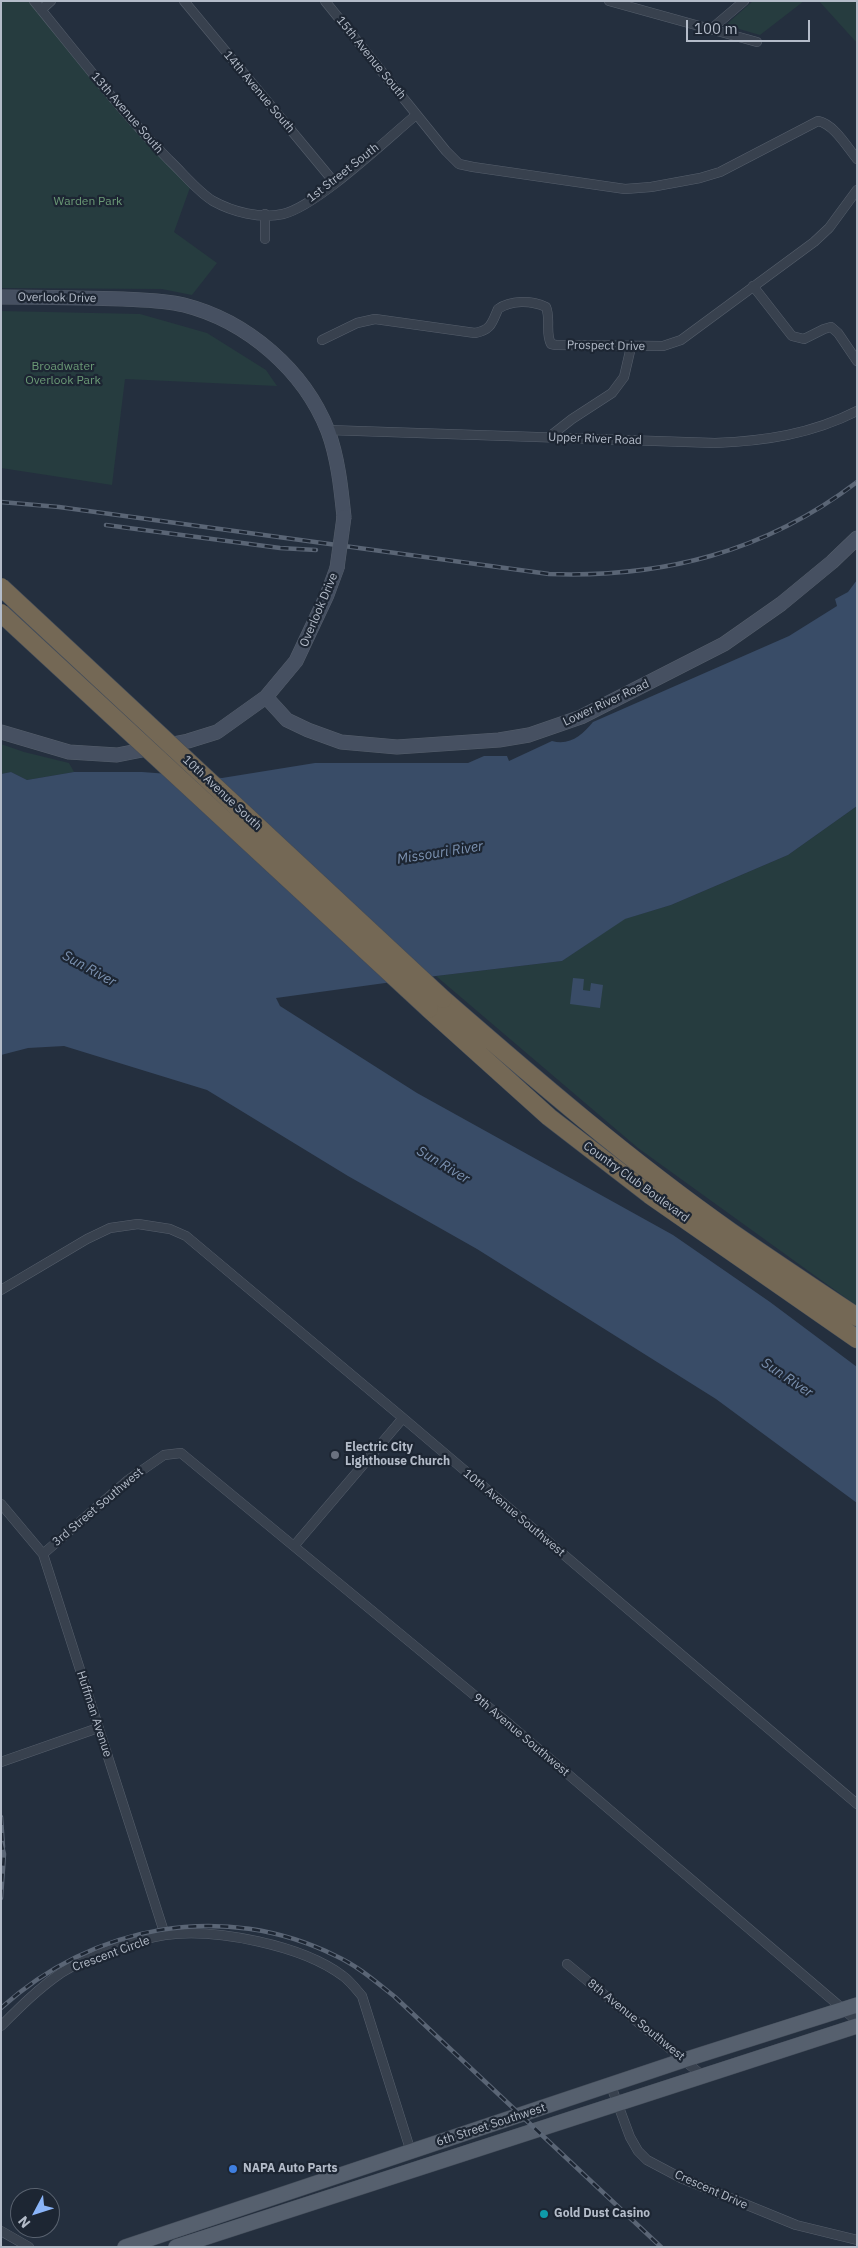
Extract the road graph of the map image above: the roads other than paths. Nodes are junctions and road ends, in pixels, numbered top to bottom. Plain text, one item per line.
1 (34, 1) edge
2 (50, 1) edge
3 (184, 1) edge
4 (325, 1) edge
5 (609, 1) edge
6 (744, 1) edge
7 (41, 10) junction
8 (710, 30) junction
9 (757, 42) dead end
10 (416, 115) junction
11 (857, 160) edge
12 (334, 182) junction
13 (857, 190) edge
14 (234, 210) joint
15 (265, 214) junction
16 (266, 240) dead end
17 (753, 286) junction
18 (1, 297) edge
19 (322, 340) dead end
20 (631, 347) junction
21 (857, 361) edge
22 (857, 411) edge
23 (328, 430) junction
24 (549, 437) junction
25 (857, 538) edge
26 (1, 587) edge
27 (1, 613) edge
28 (266, 697) junction
29 (1, 732) edge
30 (436, 1004) junction
31 (1, 1290) edge
32 (857, 1317) edge
33 (857, 1339) edge
34 (403, 1418) junction
35 (181, 1453) joint
36 (1, 1504) edge
37 (294, 1546) junction
38 (43, 1554) junction
39 (98, 1728) junction
40 (1, 1762) edge
41 (857, 1804) edge
42 (165, 1935) junction
43 (567, 1964) dead end
44 (850, 2007) edge
45 (857, 2021) edge
46 (1, 2026) edge
47 (857, 2026) edge
48 (684, 2060) junction
49 (703, 2076) junction
50 (611, 2086) junction
51 (617, 2104) junction
52 (411, 2152) junction
53 (1, 2230) edge
54 (857, 2240) edge
55 (29, 2247) edge
56 (125, 2247) edge
57 (176, 2247) edge

1 - 7 street, 13th Avenue South
2 - 7 street
3 - 12 street, 14th Avenue South
4 - 10 street, 15th Avenue South
5 - 8 street
6 - 8 street
7 - 14 street, 13th Avenue South
8 - 9 street
10 - 11 street
10 - 12 street, 1st Street South
12 - 15 street, 1st Street South
13 - 17 street, Prospect Drive
14 - 15 street, 1st Street South
15 - 16 street
17 - 20 street, Prospect Drive
17 - 21 street
18 - 23 main road, Overlook Drive
19 - 20 street, Prospect Drive
20 - 24 street
22 - 24 street, Upper River Road
23 - 24 street, Upper River Road
23 - 28 main road, Overlook Drive, bridge
25 - 28 main road, Lower River Road
26 - 30 highway, 10th Avenue South, bridge
27 - 30 highway, 10th Avenue South, bridge
28 - 29 main road, Overlook Drive
30 - 32 highway, Country Club Boulevard
30 - 33 highway, Country Club Boulevard
31 - 34 street, 10th Avenue Southwest
34 - 37 street
34 - 41 street, 10th Avenue Southwest
35 - 37 street, 9th Avenue Southwest
35 - 38 street, 3rd Street Southwest
36 - 38 street, Huffman Avenue
37 - 44 street, 9th Avenue Southwest
38 - 39 street, Huffman Avenue
39 - 40 street
39 - 42 street, Huffman Avenue
42 - 46 street, Crescent Circle
42 - 52 street, Crescent Circle
43 - 48 street, 8th Avenue Southwest
44 - 45 street, 9th Avenue Southwest
44 - 48 main road, 6th Street Southwest
47 - 49 main road, 6th Street Southwest
48 - 49 street, 8th Avenue Southwest
48 - 50 main road, 6th Street Southwest
49 - 51 main road, 6th Street Southwest
50 - 51 street, Crescent Drive
50 - 52 main road, 6th Street Southwest
51 - 54 street, Crescent Drive
51 - 57 main road, 6th Street Southwest
52 - 56 main road, 6th Street Southwest
53 - 55 street

